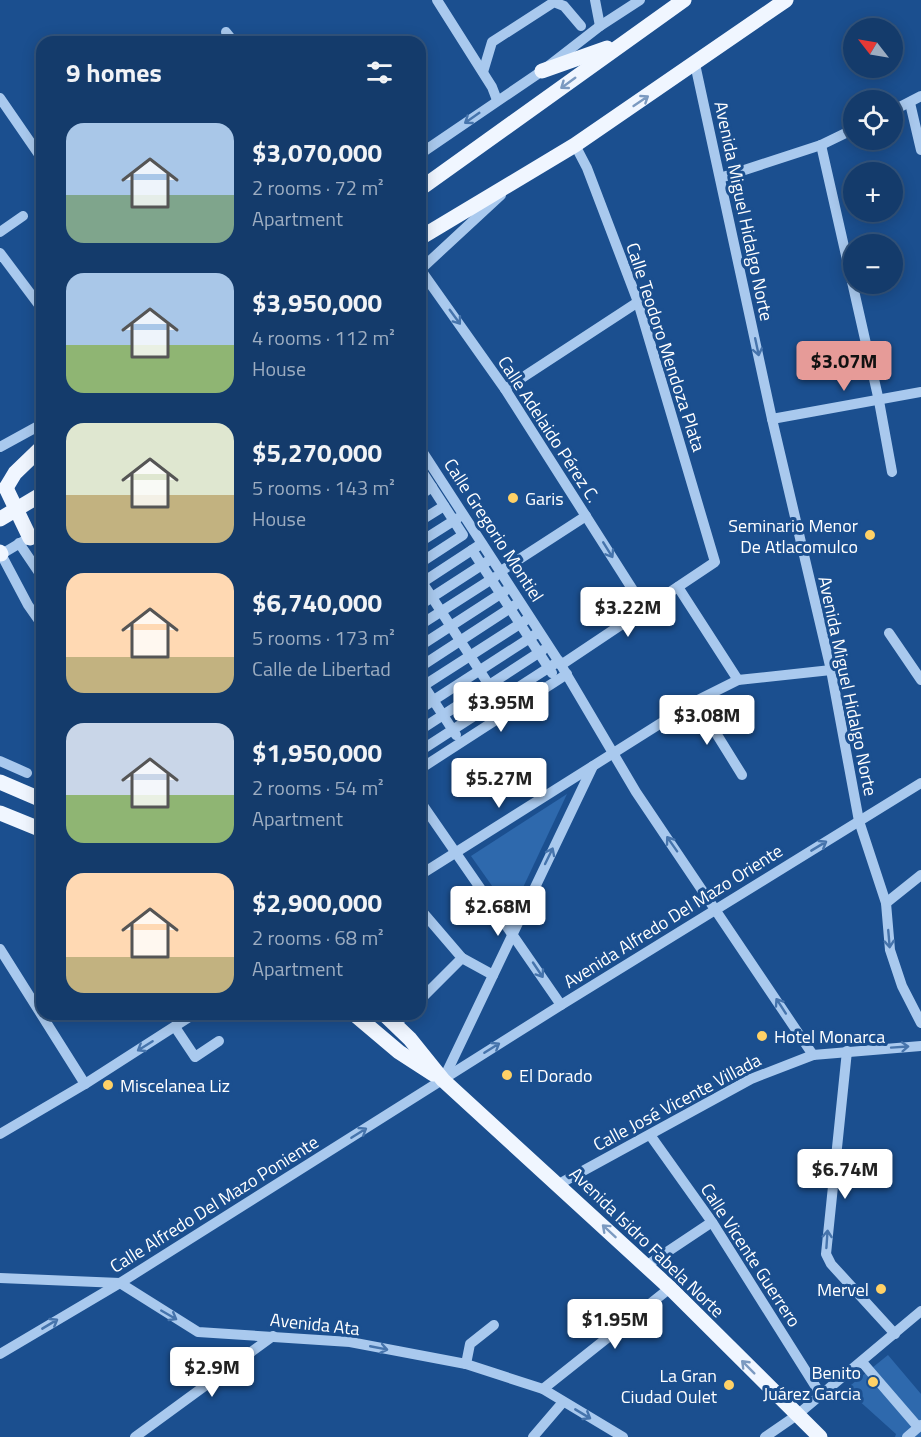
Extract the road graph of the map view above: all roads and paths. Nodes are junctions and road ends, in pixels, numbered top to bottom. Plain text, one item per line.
1 (437, 0) edge
2 (595, 0) edge
3 (640, 0) edge
4 (684, 0) edge
5 (786, 0) edge
6 (581, 26) dead end
7 (600, 26) junction
8 (226, 32) dead end
9 (229, 36) edge
10 (624, 42) junction
11 (695, 64) junction
12 (542, 71) junction
13 (483, 72) junction
14 (921, 96) edge
15 (0, 98) edge
16 (497, 100) junction
17 (910, 103) junction
18 (903, 106) edge
19 (843, 134) edge
20 (575, 145) junction
21 (821, 145) junction
22 (36, 150) edge
23 (426, 150) edge
24 (921, 150) edge
25 (521, 177) junction
26 (720, 178) junction
27 (426, 185) edge
28 (23, 216) dead end
29 (0, 232) edge
30 (426, 234) edge
31 (0, 253) edge
32 (426, 264) edge
33 (426, 277) edge
34 (36, 301) edge
35 (638, 302) junction
36 (505, 389) junction
37 (921, 392) edge
38 (879, 401) junction
39 (772, 419) junction
40 (36, 427) edge
41 (0, 447) edge
42 (36, 453) edge
43 (36, 466) edge
44 (426, 470) edge
45 (892, 472) dead end
46 (426, 473) edge
47 (432, 487) junction
48 (3, 490) edge
49 (426, 491) edge
50 (36, 498) edge
51 (444, 506) junction
52 (464, 514) junction
53 (586, 516) junction
54 (426, 517) edge
55 (0, 519) edge
56 (454, 520) junction
57 (30, 537) edge
58 (426, 538) edge
59 (483, 543) junction
60 (472, 550) junction
61 (0, 554) edge
62 (36, 557) edge
63 (492, 558) junction
64 (426, 559) edge
65 (482, 565) junction
66 (501, 572) junction
67 (492, 579) junction
68 (426, 580) edge
69 (511, 587) junction
70 (678, 587) junction
71 (426, 589) edge
72 (501, 594) junction
73 (432, 597) junction
74 (426, 601) edge
75 (521, 602) junction
76 (511, 609) junction
77 (645, 609) junction
78 (441, 612) junction
79 (36, 616) edge
80 (530, 617) junction
81 (426, 622) edge
82 (520, 623) junction
83 (451, 626) junction
84 (540, 631) junction
85 (890, 633) dead end
86 (529, 638) junction
87 (460, 641) junction
88 (426, 642) edge
89 (549, 646) junction
90 (539, 653) junction
91 (470, 656) junction
92 (426, 663) edge
93 (562, 666) junction
94 (548, 667) junction
95 (480, 670) junction
96 (831, 670) junction
97 (738, 680) junction
98 (921, 680) edge
99 (426, 681) edge
100 (556, 681) junction
101 (489, 685) junction
102 (426, 691) edge
103 (433, 700) junction
104 (499, 700) junction
105 (696, 701) junction
106 (426, 705) edge
107 (507, 712) junction
108 (443, 715) junction
109 (426, 726) edge
110 (452, 730) junction
111 (460, 743) junction
112 (426, 747) edge
113 (613, 754) junction
114 (0, 761) edge
115 (426, 765) edge
116 (593, 766) junction
117 (27, 773) dead end
118 (742, 776) dead end
119 (0, 782) edge
120 (921, 783) edge
121 (36, 797) edge
122 (426, 810) edge
123 (0, 813) edge
124 (859, 821) junction
125 (36, 828) edge
126 (456, 853) junction
127 (426, 871) edge
128 (921, 875) edge
129 (886, 903) junction
130 (716, 909) junction
131 (426, 916) edge
132 (512, 933) junction
133 (0, 949) edge
134 (462, 958) junction
135 (493, 975) junction
136 (426, 994) edge
137 (561, 1005) junction
138 (36, 1006) edge
139 (45, 1020) edge
140 (185, 1020) edge
141 (361, 1020) edge
142 (397, 1020) edge
143 (921, 1023) edge
144 (175, 1027) junction
145 (219, 1041) dead end
146 (921, 1046) edge
147 (846, 1051) junction
148 (813, 1055) junction
149 (443, 1080) junction
150 (85, 1084) junction
151 (0, 1134) edge
152 (650, 1135) junction
153 (559, 1184) junction
154 (712, 1222) junction
155 (646, 1266) junction
156 (0, 1278) edge
157 (120, 1283) junction
158 (670, 1288) junction
159 (921, 1311) edge
160 (494, 1325) dead end
161 (895, 1334) junction
162 (273, 1336) junction
163 (0, 1354) edge
164 (862, 1362) junction
165 (466, 1364) junction
166 (543, 1389) junction
167 (821, 1395) junction
168 (563, 1402) junction
169 (797, 1415) junction
170 (919, 1426) edge
171 (135, 1437) edge
172 (533, 1437) edge
173 (622, 1437) edge
174 (765, 1437) edge
175 (820, 1437) edge
176 (908, 1437) edge

1 - 13 street
2 - 7 street
3 - 7 street
4 - 10 main road
5 - 11 main road
6 - 13 street
7 - 12 street
8 - 9 street
10 - 12 main road
10 -> 27 main road
20 -> 11 main road
11 - 26 street, Avenida Miguel Hidalgo Norte
12 - 16 street
13 - 16 street
14 - 17 street
15 - 22 street
16 -> 23 street
17 - 18 street
17 - 24 street
19 - 21 street
20 - 25 main road
20 - 35 street, Calle Teodoro Mendoza Plata
21 - 26 street
21 - 38 street
25 - 30 main road
25 - 32 street
26 -> 39 street, Avenida Miguel Hidalgo Norte
28 - 29 street
31 - 34 street
33 -> 36 street, Calle Adelaido Pérez C.
35 - 36 street
35 - 70 street, Calle Teodoro Mendoza Plata
36 - 53 street, Calle Adelaido Pérez C.
37 - 38 street
38 - 39 street
38 - 45 street
39 - 96 street, Avenida Miguel Hidalgo Norte
40 - 41 street
42 - 48 main road
43 - 48 main road
44 - 52 street, Calle Gregorio Montiel
46 - 47 street
47 - 49 street
47 - 51 street
48 - 57 main road
50 - 55 main road, bridge
51 - 54 street
51 - 56 street
52 - 56 street
52 - 59 street, Calle Gregorio Montiel
53 - 66 street
53 -> 77 street, Calle Adelaido Pérez C.
56 - 58 street
56 - 64 street
57 - 61 street
57 - 62 street
59 - 60 street
59 - 63 street, Calle Gregorio Montiel
60 - 65 street
60 - 68 street
61 - 79 street
63 - 65 street
63 - 66 street, Calle Gregorio Montiel
65 - 67 street
65 - 73 street
66 - 67 street
66 - 69 street, Calle Gregorio Montiel
67 - 72 street
67 - 78 street
69 - 72 street
69 - 75 street, Calle Gregorio Montiel
70 - 77 street
70 - 97 street
71 - 73 street
72 - 76 street
72 - 83 street
73 - 74 street
73 - 78 street
75 - 76 street
75 - 80 street, Calle Gregorio Montiel
76 - 82 street
76 - 87 street
77 - 93 street
78 - 81 street
78 - 83 street
80 - 82 street
80 - 84 street, Calle Gregorio Montiel
82 - 86 street
82 - 91 street
83 - 87 street
83 - 88 street
84 - 86 street
84 - 89 street, Calle Gregorio Montiel
85 - 98 street
86 - 90 street
86 - 95 street
87 - 91 street
87 - 92 street
89 - 90 street
89 - 93 street, Calle Gregorio Montiel
90 - 94 street
90 - 101 street
91 - 95 street
91 - 99 street
93 - 94 street
93 - 100 street
93 - 113 street, Calle Gregorio Montiel
94 - 100 street
94 - 104 street
95 - 101 street
95 - 103 street
96 - 97 street
96 - 124 street, Avenida Miguel Hidalgo Norte
97 - 105 street
100 - 107 street
101 - 104 street
101 - 108 street
102 - 103 street
103 - 106 street
103 - 108 street
104 - 107 street
104 - 110 street
105 - 113 street
105 - 118 street
107 - 111 street
108 - 109 street
108 - 110 street
110 - 111 street
110 - 112 street
111 - 115 street
113 - 116 street
130 -> 113 street, Calle Gregorio Montiel
114 - 117 street
116 - 126 street
132 -> 116 street
119 - 121 main road
120 - 124 street, Avenida Alfredo Del Mazo Oriente
122 - 126 street
123 - 125 main road
124 - 129 street, Avenida Miguel Hidalgo Norte
130 -> 124 street, Avenida Alfredo Del Mazo Oriente
126 - 127 street
126 - 132 street
128 - 129 street
129 -> 143 street, Avenida Miguel Hidalgo Norte
130 - 137 street, Avenida Alfredo Del Mazo Oriente
148 -> 130 street, Calle Gregorio Montiel
131 - 134 street
132 - 135 street
132 -> 137 street
133 - 138 street
134 - 135 street
134 - 136 street
135 - 149 street
149 -> 137 street, Avenida Alfredo Del Mazo Oriente
139 - 150 street
140 - 144 street
141 - 149 main road, Avenida Isidro Fabela Norte
142 - 149 main road, Avenida Isidro Fabela Norte
144 - 145 street
144 -> 150 street
147 -> 146 street, Calle José Vicente Villada
147 - 148 street, Calle José Vicente Villada
161 -> 147 street
148 - 152 street, Calle José Vicente Villada
149 - 153 main road, Avenida Isidro Fabela Norte
157 -> 149 street, Calle Alfredo Del Mazo Poniente
150 - 151 street
152 - 153 street, Calle José Vicente Villada
152 - 154 street, Calle Vicente Guerrero
155 -> 153 main road, Avenida Isidro Fabela Norte
154 - 155 street
154 - 167 street, Calle Vicente Guerrero
155 - 158 main road, Avenida Isidro Fabela Norte
156 - 157 street, Avenida Ata
157 -> 162 street, Avenida Ata
163 -> 157 street, Calle Alfredo Del Mazo Poniente
158 - 166 street
169 -> 158 main road, Avenida Isidro Fabela Norte
159 - 161 street
160 - 165 street
161 - 164 street
162 -> 165 street, Avenida Ata
162 - 171 street
164 - 167 street
164 - 170 street
165 - 166 street, Avenida Ata
166 - 168 street, Avenida Ata
167 - 169 street
168 - 172 street
168 -> 173 street, Avenida Ata
169 - 174 street
169 - 175 main road, Avenida Isidro Fabela Norte
170 - 176 street

